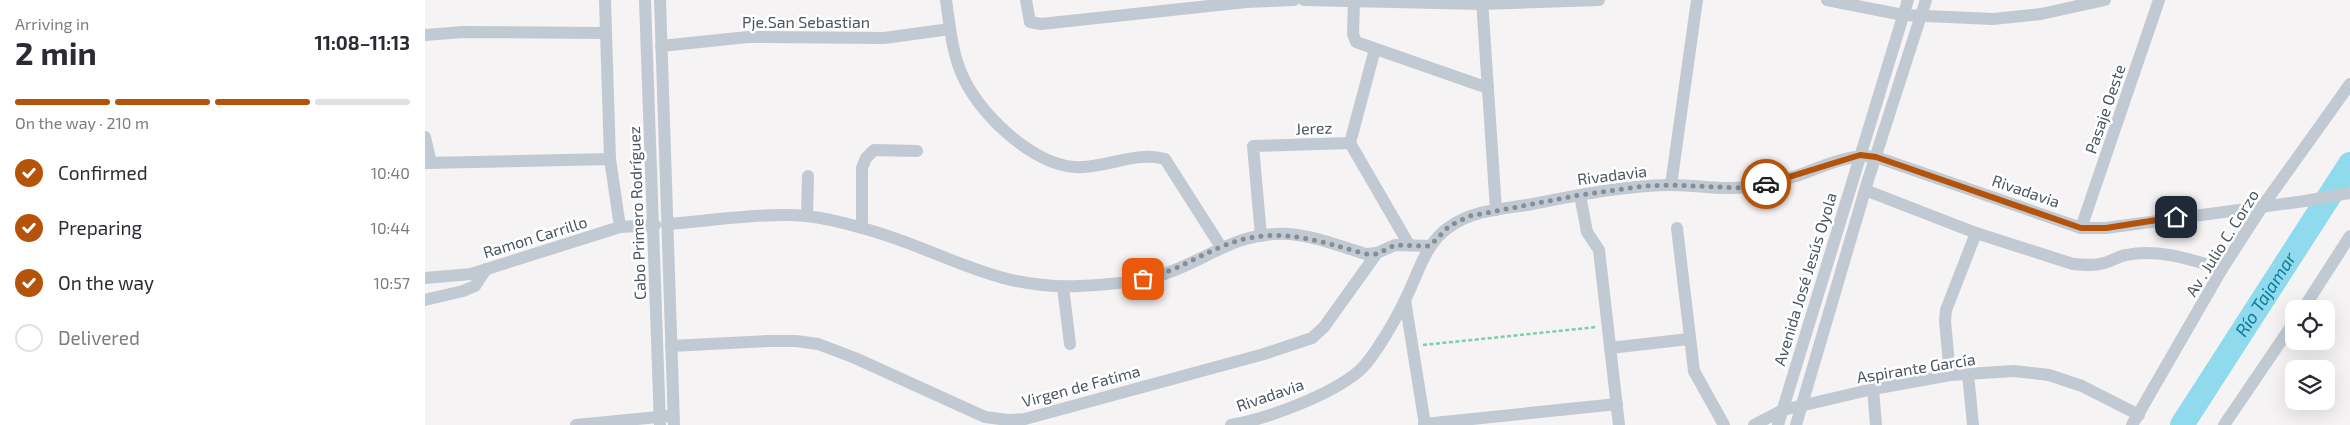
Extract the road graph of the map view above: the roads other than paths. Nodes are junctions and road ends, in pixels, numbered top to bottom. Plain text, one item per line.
1 (605, 0) edge
2 (645, 0) edge
3 (660, 0) edge
4 (946, 0) edge
5 (1025, 0) edge
6 (1295, 0) edge
7 (1304, 0) edge
8 (1599, 0) edge
9 (1697, 0) edge
10 (1827, 0) edge
11 (1908, 0) edge
12 (1926, 0) edge
13 (2105, 0) edge
14 (2159, 0) edge
15 (1246, 1) edge
16 (1354, 1) edge
17 (1482, 2) edge
18 (1903, 15) junction
19 (1920, 16) junction
20 (950, 29) junction
21 (605, 33) junction
22 (425, 35) edge
23 (661, 46) junction
24 (1375, 49) junction
25 (2350, 84) edge
26 (1488, 88) junction
27 (425, 137) edge
28 (1350, 143) junction
29 (917, 151) dead end
30 (1860, 155) junction
31 (1876, 157) junction
32 (610, 159) junction
33 (428, 163) edge
34 (808, 176) dead end
35 (1671, 185) junction
36 (1865, 190) junction
37 (2348, 193) edge
38 (1580, 195) junction
39 (2262, 207) junction
40 (1496, 210) junction
41 (807, 216) junction
42 (661, 225) junction
43 (620, 227) junction
44 (862, 228) junction
45 (1677, 228) dead end
46 (2081, 228) junction
47 (1976, 233) junction
48 (1261, 236) junction
49 (2350, 236) edge
50 (1408, 244) junction
51 (1430, 246) junction
52 (1221, 247) junction
53 (1377, 254) junction
54 (486, 270) junction
55 (2222, 270) junction
56 (425, 278) edge
57 (1063, 287) junction
58 (425, 300) edge
59 (1405, 300) junction
60 (2309, 300) edge
61 (2285, 335) edge
62 (1689, 340) junction
63 (1069, 344) dead end
64 (671, 346) junction
65 (1609, 348) junction
66 (1968, 374) junction
67 (1950, 375) junction
68 (1873, 389) junction
69 (1617, 404) junction
70 (1803, 404) junction
71 (1783, 410) junction
72 (1269, 419) edge
73 (667, 420) edge
74 (2135, 420) edge
75 (1424, 424) edge
76 (576, 425) edge
77 (1231, 425) edge
78 (1619, 425) edge
79 (1724, 425) edge
80 (1754, 425) edge
81 (1778, 425) edge
82 (1796, 425) edge
83 (1877, 425) edge
84 (1973, 425) edge
85 (2224, 425) edge

1 - 21 street
2 - 42 street, Cabo Primero Rodríguez
3 - 23 street, Cabo Primero Rodríguez
4 - 20 street
5 - 15 street
6 - 15 street
7 - 16 street
8 - 17 street
9 - 35 street
10 - 18 street
11 - 18 street, Avenida José Jesús Oyola
12 - 19 street
13 - 19 street
14 - 46 street, Pasaje Oeste
16 - 17 street
16 - 24 street
17 - 26 street
18 - 19 street
18 - 30 street, Avenida José Jesús Oyola
19 - 31 street
20 - 23 street, Pje.San Sebastian
20 - 52 street
21 - 22 street
21 - 32 street
23 - 42 street, Cabo Primero Rodríguez
24 - 26 street
24 - 28 street
25 - 39 street, Av . Julio C. Corzo
26 - 40 street
27 - 33 street
28 - 48 street, Jerez
28 - 50 street, Jerez
29 - 44 street
30 - 31 street, Rivadavia
30 - 35 street, Rivadavia
30 - 71 street, Avenida José Jesús Oyola
31 - 36 street
31 - 46 street, Rivadavia
32 - 33 street
32 - 43 street
34 - 41 street
35 - 38 street, Rivadavia
36 - 47 street
36 - 70 street
37 - 39 street, Rivadavia
38 - 40 street, Rivadavia
38 - 65 street
39 - 46 street, Rivadavia
39 - 55 street, Av . Julio C. Corzo
40 - 51 street, Rivadavia
41 - 42 street, Ramon Carrillo
41 - 44 street, Ramon Carrillo
42 - 43 street, Ramon Carrillo
42 - 64 street, Cabo Primero Rodríguez
42 - 73 street, Cabo Primero Rodríguez
43 - 54 street, Ramon Carrillo
44 - 57 street, Ramon Carrillo
45 - 62 street
47 - 55 street
47 - 67 street
48 - 52 street, Ramon Carrillo
48 - 53 street, Ramon Carrillo
49 - 60 street
50 - 51 street
50 - 53 street
51 - 59 street, Rivadavia
52 - 57 street, Ramon Carrillo
53 - 64 street, Virgen de Fatima
54 - 56 street, Ramon Carrillo
54 - 58 street
55 - 74 street, Av . Julio C. Corzo
57 - 63 street
59 - 72 street, Rivadavia
59 - 75 street
61 - 85 street
62 - 65 street
62 - 79 street
64 - 73 street, Cabo Primero Rodríguez
65 - 69 street
66 - 67 street, Aspirante García
66 - 74 street, Aspirante García
66 - 84 street
67 - 68 street, Aspirante García
68 - 70 street, Aspirante García
68 - 83 street
69 - 75 street
69 - 78 street
70 - 71 street, Aspirante García
70 - 82 street
71 - 80 street, Aspirante García
71 - 81 street, Avenida José Jesús Oyola
72 - 77 street, Rivadavia
73 - 76 street

